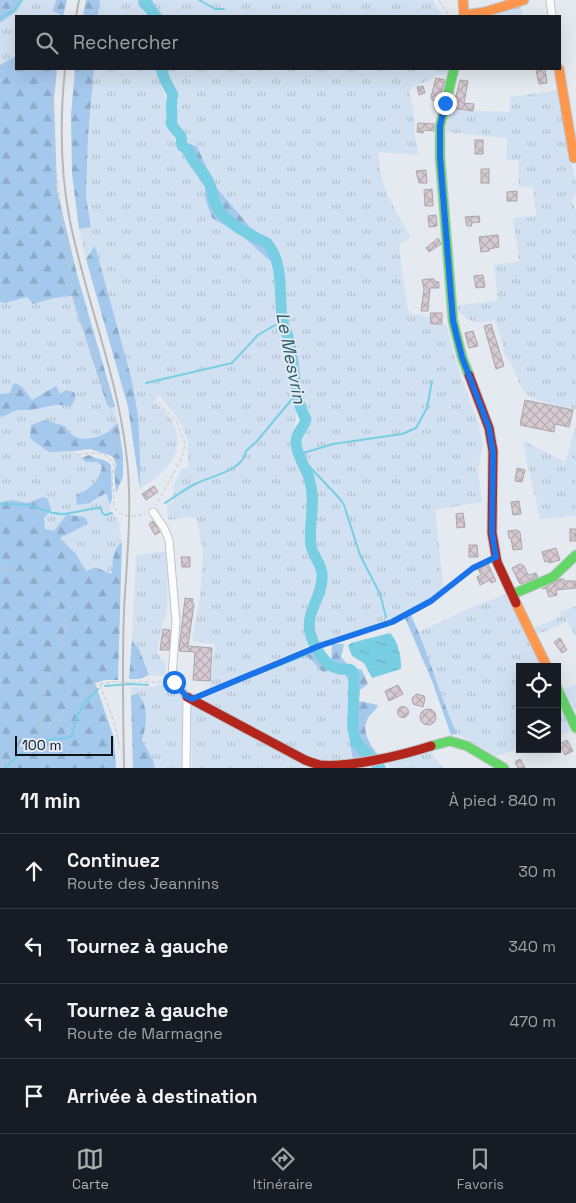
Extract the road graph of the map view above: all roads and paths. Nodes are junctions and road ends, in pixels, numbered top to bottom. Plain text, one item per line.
1 (439, 0) edge
2 (463, 0) edge
3 (524, 0) edge
4 (550, 0) edge
5 (448, 15) edge
6 (464, 15) edge
7 (469, 15) edge
8 (552, 15) edge
9 (51, 70) edge
10 (454, 70) edge
11 (559, 70) edge
12 (574, 158) dead end
13 (149, 394) dead end
14 (78, 454) dead end
15 (114, 465) junction
16 (153, 512) junction
17 (576, 555) edge
18 (496, 557) junction
19 (0, 568) edge
20 (513, 594) junction
21 (545, 663) edge
22 (174, 682) junction
23 (100, 684) junction
24 (561, 696) edge
25 (190, 698) junction
26 (576, 728) edge
27 (42, 735) junction
28 (119, 749) dead end
29 (1, 768) edge
30 (186, 768) edge
31 (504, 768) edge

1 - 5 path
2 - 6 main road
3 - 7 main road
4 - 8 street
9 - 15 path
10 - 18 main road
11 - 12 main road
13 - 16 path
14 - 15 path
15 - 16 path
16 - 22 street
17 - 20 main road
18 - 20 main road
18 - 25 path
19 - 27 path
20 - 21 main road
22 - 23 path
22 - 25 street
23 - 27 path
23 - 28 path
24 - 26 main road
25 - 30 street
25 - 31 main road
27 - 29 path

